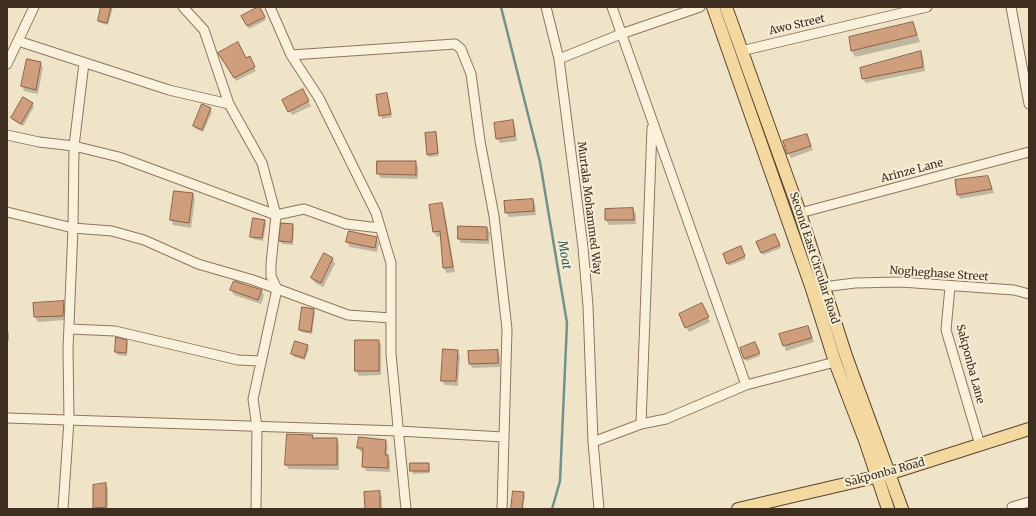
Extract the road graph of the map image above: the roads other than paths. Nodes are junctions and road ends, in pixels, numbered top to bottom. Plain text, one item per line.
1 (34, 7) edge
2 (183, 7) edge
3 (270, 7) edge
4 (546, 7) edge
5 (612, 7) edge
6 (700, 7) edge
7 (713, 7) edge
8 (726, 7) edge
9 (928, 7) edge
10 (1011, 7) edge
11 (621, 34) junction
12 (18, 41) junction
13 (741, 51) junction
14 (291, 55) junction
15 (559, 59) junction
16 (84, 63) junction
17 (7, 64) edge
18 (229, 104) junction
19 (1029, 104) edge
20 (652, 122) junction
21 (7, 134) edge
22 (74, 146) junction
23 (1029, 152) edge
24 (7, 212) edge
25 (800, 213) junction
26 (276, 215) junction
27 (73, 228) junction
28 (380, 228) junction
29 (823, 287) junction
30 (950, 287) junction
31 (278, 289) junction
32 (1029, 294) edge
33 (391, 318) junction
34 (70, 329) junction
35 (261, 361) junction
36 (835, 362) junction
37 (746, 385) junction
38 (7, 418) edge
39 (69, 420) junction
40 (641, 424) junction
41 (257, 427) junction
42 (1029, 429) edge
43 (399, 431) junction
44 (503, 437) junction
45 (593, 442) junction
46 (980, 445) junction
47 (883, 475) junction
48 (1029, 502) edge
49 (1012, 507) dead end
50 (63, 509) edge
51 (256, 509) edge
52 (406, 509) edge
53 (502, 509) edge
54 (599, 509) edge
55 (738, 509) edge
56 (888, 509) edge
57 (902, 509) edge

1 - 12 street
2 - 18 street
3 - 14 street
4 - 15 street, Murtala Mohammed Way
5 - 11 street
6 - 11 street
7 - 36 main road, Second East Circular Road
8 - 13 main road, Second East Circular Road
9 - 13 street, Awo Street
10 - 19 street
11 - 15 street
11 - 20 street
12 - 16 street
12 - 17 street
13 - 25 main road, Second East Circular Road
14 - 28 street
14 - 44 street
15 - 45 street, Murtala Mohammed Way
16 - 18 street
16 - 22 street
18 - 26 street
20 - 37 street
20 - 40 street
21 - 22 street
22 - 26 street
22 - 27 street
23 - 25 street, Arinze Lane
24 - 27 street
25 - 29 main road, Second East Circular Road
26 - 28 street
26 - 31 street
27 - 31 street
27 - 34 street
28 - 33 street
29 - 30 street, Nogheghase Street
29 - 47 main road, Second East Circular Road
30 - 32 street, Nogheghase Street
30 - 46 street, Sakponba Lane
31 - 33 street
31 - 35 street
33 - 43 street
34 - 35 street
34 - 39 street
35 - 41 street
36 - 37 street
36 - 47 main road, Second East Circular Road
37 - 40 street
38 - 39 street
39 - 41 street
39 - 50 street
40 - 45 street
41 - 43 street
41 - 51 street
42 - 46 main road, Sakponba Road
43 - 44 street
43 - 52 street
44 - 53 street
45 - 54 street, Murtala Mohammed Way
46 - 47 main road, Sakponba Road
47 - 55 main road, Sakponba Road
47 - 56 main road, Second East Circular Road
47 - 57 main road, Second East Circular Road
48 - 49 street

